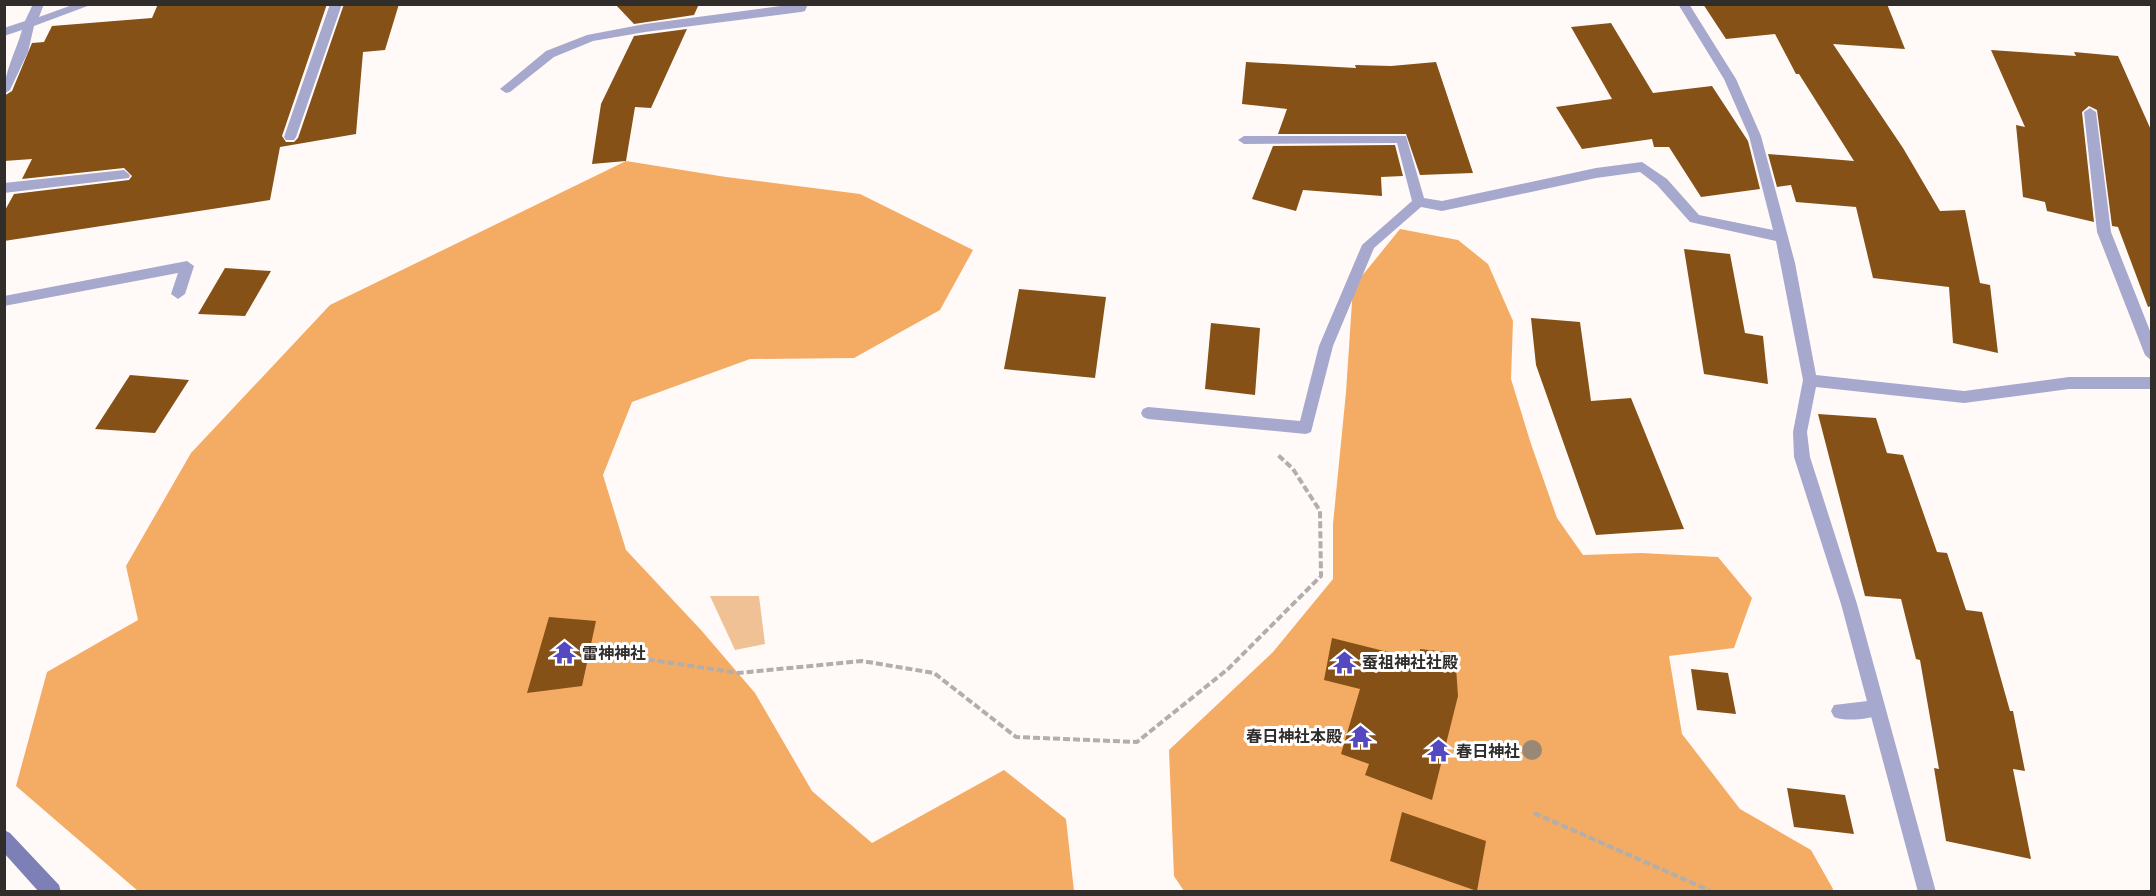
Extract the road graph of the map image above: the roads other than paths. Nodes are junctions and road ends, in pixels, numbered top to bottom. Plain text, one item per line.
1 (39, 4) edge
2 (88, 4) edge
3 (336, 4) edge
4 (802, 4) edge
5 (1683, 4) edge
6 (29, 24) junction
7 (4, 32) edge
8 (506, 89) dead end
9 (4, 90) edge
10 (2090, 112) dead end
11 (290, 137) dead end
12 (1244, 140) dead end
13 (124, 175) dead end
14 (4, 188) edge
15 (1419, 202) junction
16 (1781, 237) junction
17 (178, 294) dead end
18 (4, 301) edge
19 (2150, 349) edge
20 (1810, 380) junction
21 (2151, 383) edge
22 (1148, 413) dead end
23 (1876, 708) junction
24 (1840, 711) dead end
25 (4, 839) edge
26 (52, 891) edge
27 (1927, 891) edge

1 - 6 street
2 - 6 street
3 - 11 street
4 - 8 street
5 - 16 street
6 - 7 street
6 - 9 street
10 - 19 street
12 - 15 street
13 - 14 street
15 - 16 street
15 - 22 street
16 - 20 street
17 - 18 street
20 - 21 street
20 - 23 street
23 - 24 street
23 - 27 street
25 - 26 street

